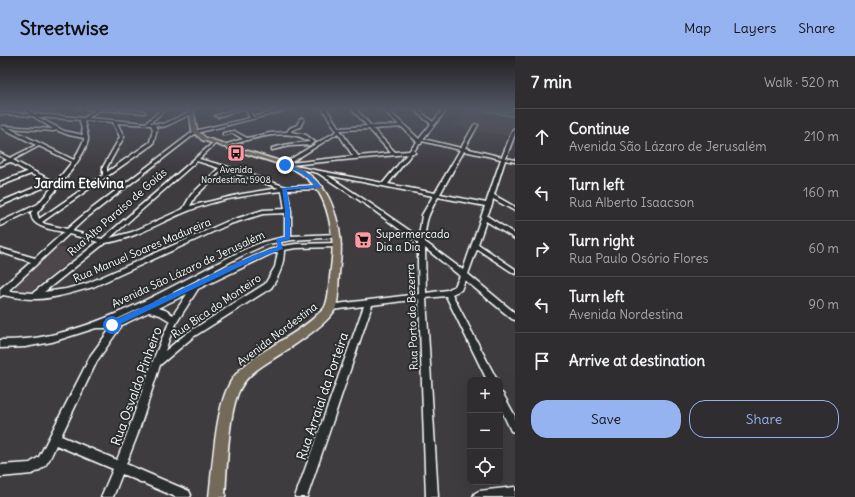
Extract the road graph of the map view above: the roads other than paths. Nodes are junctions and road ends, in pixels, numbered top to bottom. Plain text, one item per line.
1 (370, 128) edge
2 (6, 129) edge
3 (38, 129) edge
4 (83, 129) edge
5 (118, 129) edge
6 (155, 129) edge
7 (195, 129) edge
8 (210, 129) edge
9 (294, 129) edge
10 (361, 129) edge
11 (406, 129) edge
12 (430, 129) edge
13 (474, 129) edge
14 (58, 130) joint
15 (339, 130) junction
16 (196, 132) junction
17 (288, 132) junction
18 (514, 132) edge
19 (224, 134) dead end
20 (253, 134) dead end
21 (86, 137) junction
22 (247, 140) junction
23 (421, 141) junction
24 (218, 144) junction
25 (38, 145) junction
26 (274, 149) dead end
27 (461, 149) junction
28 (413, 152) junction
29 (393, 153) junction
30 (0, 154) edge
31 (356, 157) junction
32 (196, 158) junction
33 (503, 159) junction
34 (11, 160) junction
35 (515, 161) edge
36 (75, 162) junction
37 (0, 165) edge
38 (288, 166) junction
39 (223, 167) junction
40 (318, 171) junction
41 (31, 172) junction
42 (305, 173) junction
43 (105, 176) junction
44 (50, 183) junction
45 (0, 184) edge
46 (57, 184) junction
47 (385, 184) junction
48 (320, 187) junction
49 (284, 188) junction
50 (436, 194) junction
51 (492, 196) junction
52 (0, 204) edge
53 (489, 205) junction
54 (38, 206) junction
55 (186, 209) junction
56 (515, 209) edge
57 (288, 211) junction
58 (484, 217) junction
59 (38, 222) junction
60 (0, 224) edge
61 (68, 232) junction
62 (321, 236) junction
63 (515, 237) edge
64 (288, 239) junction
65 (278, 240) junction
66 (337, 240) junction
67 (103, 241) junction
68 (421, 242) junction
69 (322, 244) junction
70 (474, 244) junction
71 (281, 248) junction
72 (0, 250) edge
73 (37, 261) junction
74 (515, 272) edge
75 (465, 275) junction
76 (196, 287) junction
77 (0, 293) edge
78 (448, 293) junction
79 (34, 296) junction
80 (422, 296) junction
81 (369, 304) junction
82 (331, 307) junction
83 (149, 309) junction
84 (515, 317) edge
85 (174, 320) junction
86 (119, 323) junction
87 (95, 325) junction
88 (0, 344) edge
89 (159, 362) junction
90 (490, 377) edge
91 (503, 403) edge
92 (515, 427) edge
93 (55, 439) junction
94 (121, 466) junction
95 (0, 471) edge
96 (515, 493) edge
97 (186, 495) dead end
98 (106, 497) edge
99 (217, 497) edge
100 (301, 497) edge
101 (432, 497) edge
102 (480, 497) edge

1 - 29 street
2 - 25 street
3 - 14 street
4 - 21 street
5 - 43 street
6 - 43 street
7 - 16 main road
8 - 16 street
9 - 17 street
10 - 15 street
11 - 23 street
12 - 23 street
13 - 27 street, Rua Porto do Bezerra
14 - 21 street
15 - 31 street
15 - 38 street
16 - 24 main road, Avenida Nordestina
16 - 61 street
17 - 20 street
17 - 22 street
17 - 26 street
18 - 33 street
19 - 22 street
21 - 36 street
22 - 24 street
23 - 27 street
23 - 28 street
24 - 32 street, Rua Alto Paraíso de Goiás
24 - 38 main road, Avenida Nordestina
25 - 34 street
25 - 36 street
27 - 33 street
27 - 50 street, Rua Porto do Bezerra
28 - 29 street
28 - 47 street
29 - 31 street
30 - 34 street
31 - 38 street
32 - 39 street
32 - 67 street, Rua Alto Paraíso de Goiás
33 - 35 street
33 - 51 street
34 - 37 street
34 - 41 street
36 - 46 street
38 - 40 street
38 - 42 main road, Avenida Nordestina
39 - 49 street
39 - 55 street
40 - 42 street
40 - 47 street
40 - 68 street
41 - 44 street
41 - 45 street
42 - 48 main road, Avenida Nordestina
43 - 59 street
44 - 46 street
44 - 52 street
46 - 54 street
47 - 50 street
48 - 49 street
48 - 66 main road, Avenida Nordestina
49 - 55 street
49 - 57 street
50 - 53 street
50 - 68 street, Rua Porto do Bezerra
51 - 53 street
51 - 56 street
53 - 58 street
54 - 59 street
54 - 60 street
55 - 67 street
57 - 64 street
57 - 79 street, Rua Manuel Soares Madureira
58 - 63 street
58 - 70 street
59 - 61 street
61 - 67 street
61 - 73 street
62 - 64 street, Avenida São Lázaro de Jerusalém
62 - 66 street, Avenida São Lázaro de Jerusalém
62 - 69 street
64 - 65 street, Avenida São Lázaro de Jerusalém
65 - 71 street
65 - 87 street, Avenida São Lázaro de Jerusalém
66 - 69 street, Avenida São Lázaro de Jerusalém
66 - 82 main road, Avenida Nordestina
67 - 79 street, Rua Alto Paraíso de Goiás
68 - 75 street
68 - 80 street, Rua Porto do Bezerra
69 - 71 street, Avenida São Lázaro de Jerusalém
70 - 74 street
70 - 75 street
71 - 76 street, Avenida São Lázaro de Jerusalém
71 - 89 street, Rua Bica do Monteiro
72 - 73 street
73 - 77 street
75 - 78 street
75 - 84 street
76 - 83 street, Avenida São Lázaro de Jerusalém
76 - 85 street, Rua Osvaldo Pinheiro
77 - 79 street, Rua Manuel Soares Madureira
78 - 80 street
78 - 90 street
80 - 81 street
80 - 101 street, Rua Porto do Bezerra
81 - 82 street
81 - 100 street, Rua Arraial da Porteira
82 - 99 main road, Avenida Nordestina
83 - 85 street
83 - 86 street, Avenida São Lázaro de Jerusalém
85 - 89 street, Rua Osvaldo Pinheiro
86 - 87 street, Avenida São Lázaro de Jerusalém
86 - 93 street
87 - 88 street
89 - 94 street, Rua Osvaldo Pinheiro
91 - 92 street
93 - 94 street
93 - 95 street
94 - 97 street
94 - 98 street, Rua Osvaldo Pinheiro
96 - 102 street

